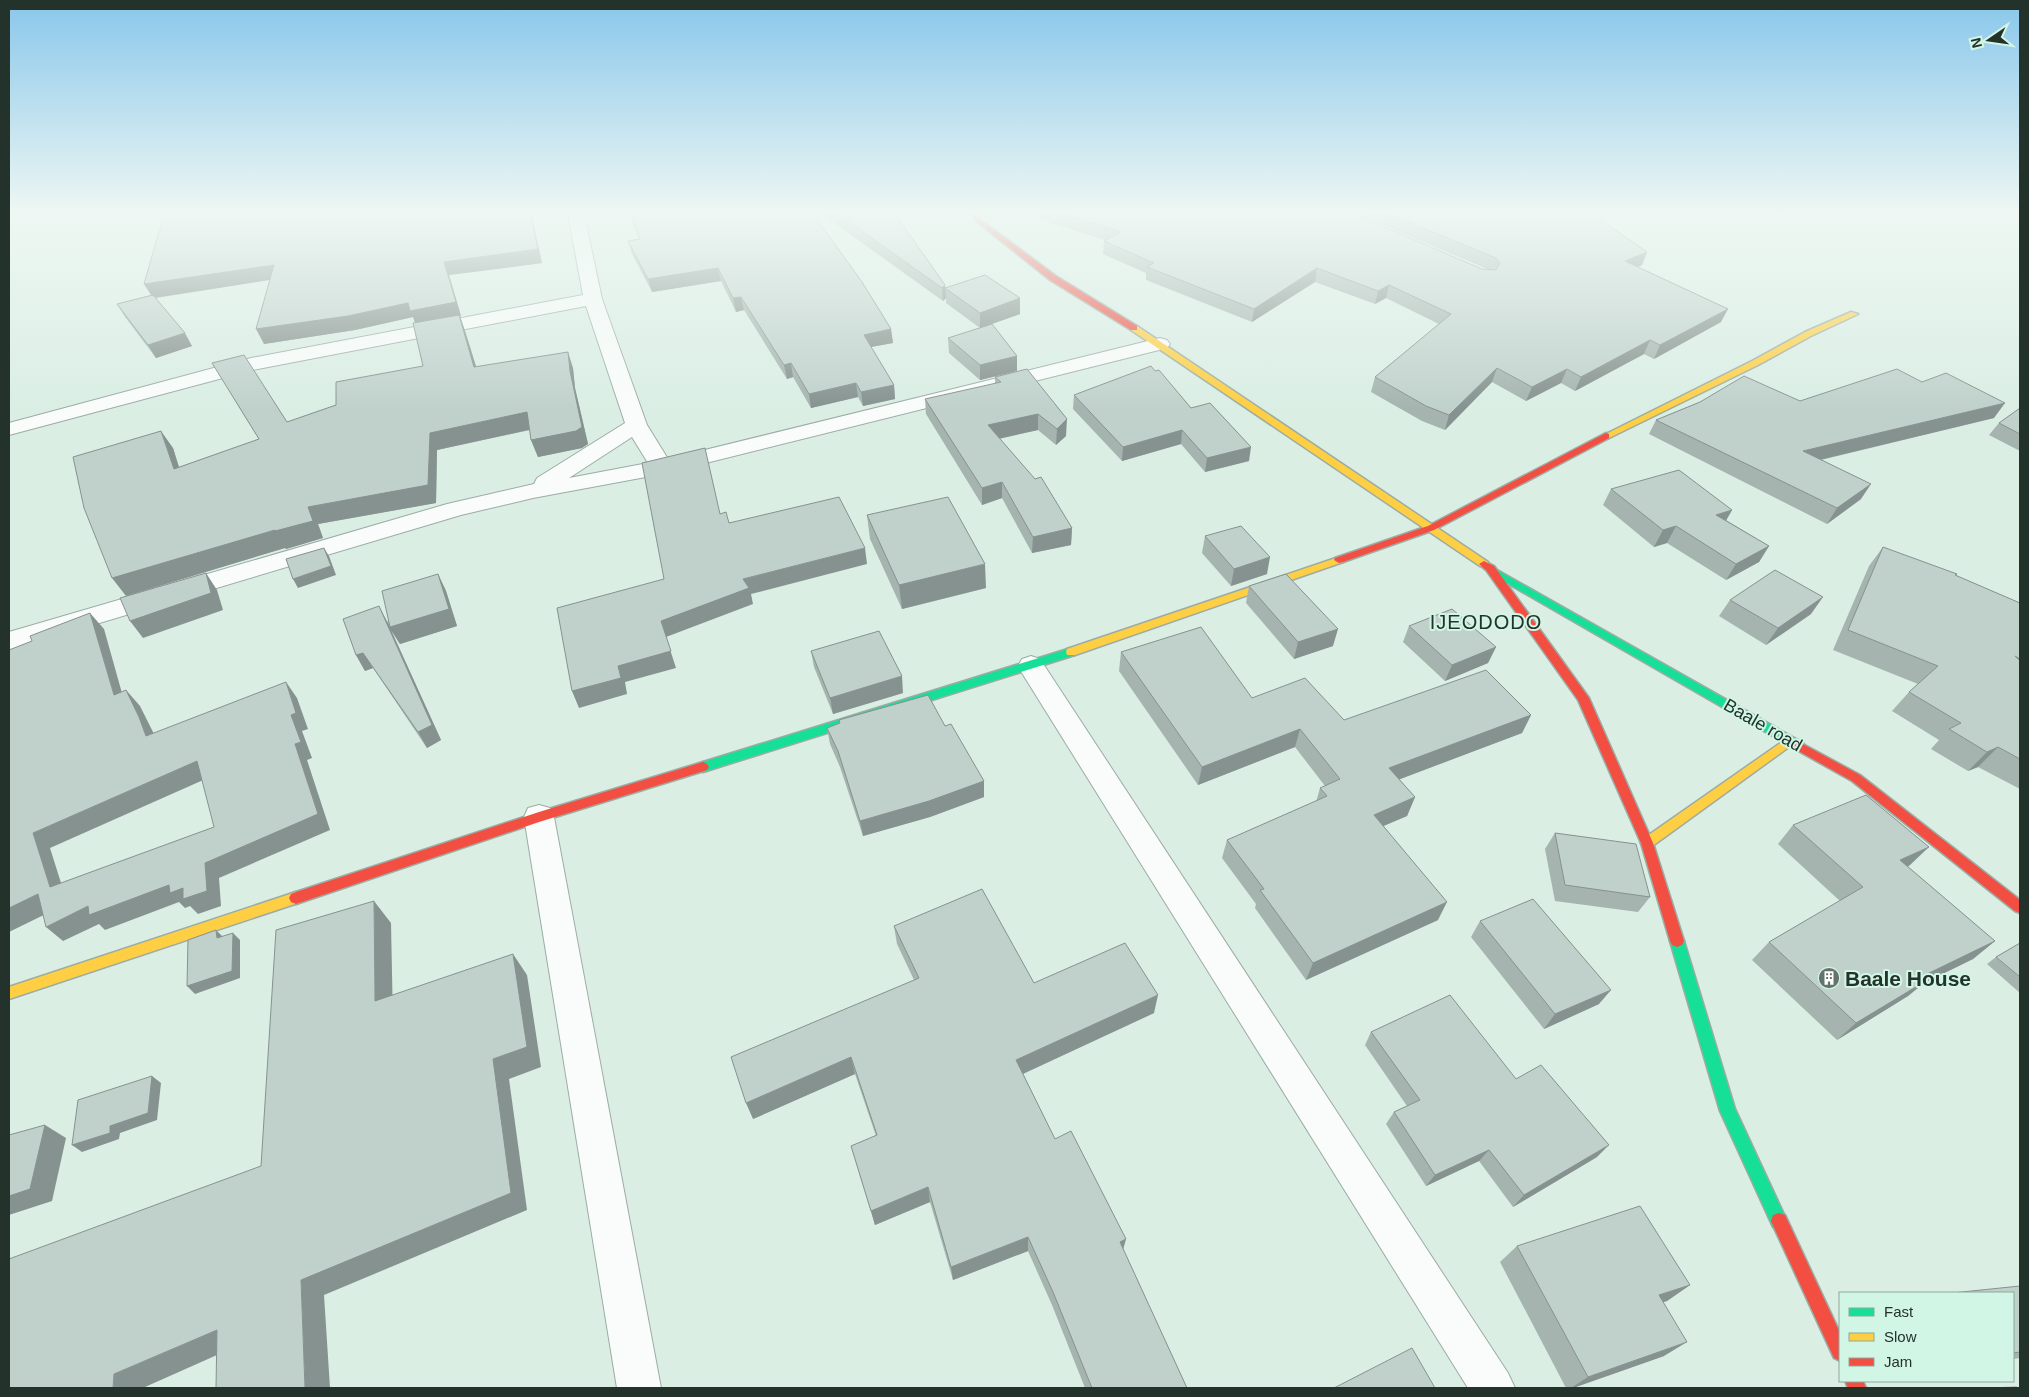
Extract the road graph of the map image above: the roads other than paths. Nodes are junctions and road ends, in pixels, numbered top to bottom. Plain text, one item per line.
1 (589, 279) edge
2 (1055, 279) edge
3 (593, 299) junction
4 (1854, 314) dead end
5 (1160, 344) junction
6 (636, 425) junction
7 (9, 429) edge
8 (662, 467) junction
9 (533, 491) junction
10 (1431, 528) junction
11 (1490, 568) junction
12 (9, 641) edge
13 (1031, 666) junction
14 (1790, 741) junction
15 (539, 816) junction
16 (1647, 843) junction
17 (2020, 908) edge
18 (9, 993) edge
19 (1839, 1350) edge
20 (639, 1388) edge
21 (1493, 1388) edge

1 - 3 street
2 - 5 street, Baale road
3 - 6 street
3 - 7 street
4 - 10 street
5 - 8 street
5 - 10 street, Baale road
6 - 8 street
6 - 9 street
8 - 9 street
9 - 12 street
10 - 11 street, Baale road
10 - 13 street
11 - 14 street, Baale road
11 - 16 street
13 - 15 street
13 - 21 street
14 - 16 street
14 - 17 street, Baale road
15 - 18 street
15 - 20 street
16 - 19 street

